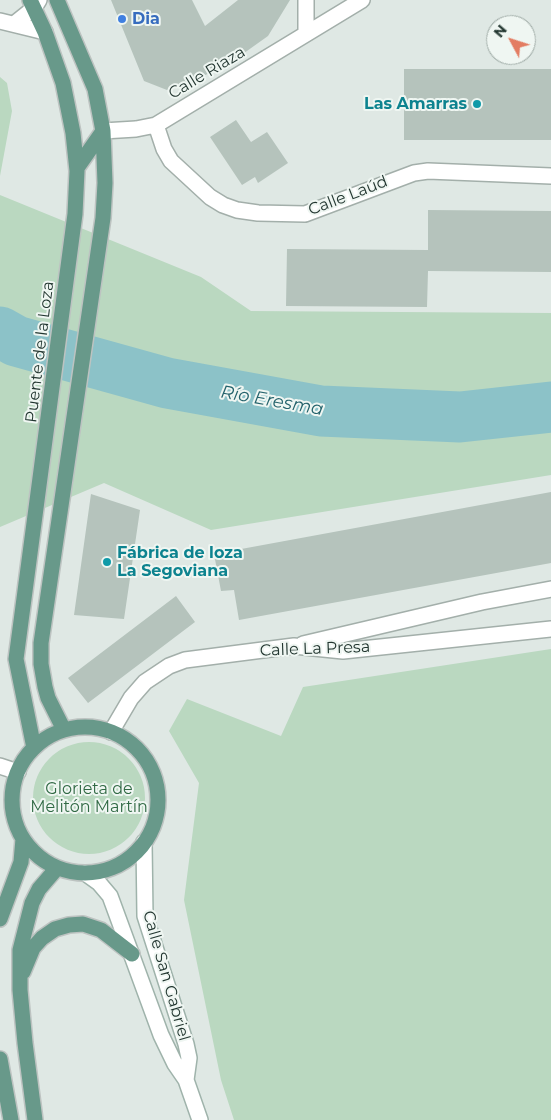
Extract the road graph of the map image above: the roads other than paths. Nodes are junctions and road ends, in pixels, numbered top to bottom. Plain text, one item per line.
1 (58, 0) edge
2 (306, 0) edge
3 (362, 0) edge
4 (34, 3) edge
5 (7, 23) edge
6 (45, 32) junction
7 (306, 34) junction
8 (156, 125) junction
9 (103, 131) junction
10 (77, 168) junction
11 (551, 176) edge
12 (551, 589) edge
13 (551, 629) edge
14 (294, 646) junction
15 (64, 730) junction
16 (111, 732) junction
17 (34, 748) junction
18 (0, 766) edge
19 (18, 772) junction
20 (23, 839) junction
21 (144, 842) junction
22 (57, 868) junction
23 (85, 874) junction
24 (0, 918) edge
25 (132, 954) junction
26 (20, 980) junction
27 (0, 1059) edge
28 (186, 1080) junction
29 (11, 1120) edge
30 (35, 1120) edge
31 (200, 1120) edge

1 - 9 main road
2 - 7 street
3 - 7 street, Calle Riaza
4 - 5 street
4 - 6 main road, Puente de la Loza
5 - 6 street
6 - 10 main road, Puente de la Loza
7 - 8 street, Calle Riaza
8 - 9 street, Calle Riaza
8 - 11 street, Calle Laúd
9 - 10 main road
9 - 15 main road
10 - 17 main road, Puente de la Loza
12 - 14 street
13 - 14 street, Calle La Presa
14 - 16 street, Calle La Presa
15 - 16 main road
15 - 17 main road
16 - 21 main road
17 - 19 main road
18 - 19 street
19 - 20 main road
20 - 22 main road
20 - 24 main road
21 - 23 main road
21 - 28 street, Calle San Gabriel
22 - 23 main road
22 - 26 main road
23 - 25 street, Calle San Gabriel
25 - 26 main road
25 - 28 street, Calle San Gabriel
26 - 30 main road
27 - 29 main road
28 - 31 street, Calle San Gabriel

